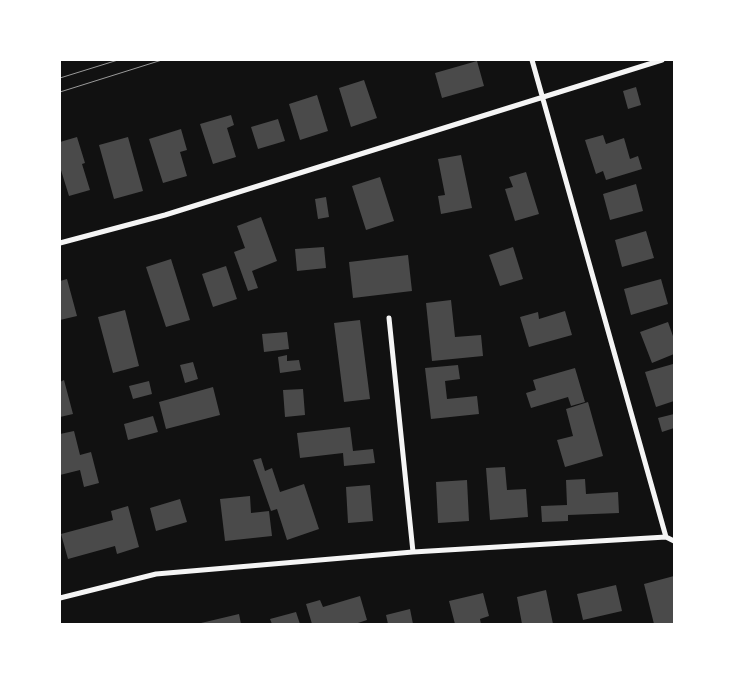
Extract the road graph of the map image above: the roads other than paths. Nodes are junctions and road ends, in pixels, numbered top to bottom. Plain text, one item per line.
1 (532, 60) edge
2 (662, 60) edge
3 (542, 98) junction
4 (60, 243) edge
5 (389, 318) dead end
6 (666, 537) junction
7 (674, 541) edge
8 (413, 552) junction
9 (60, 598) edge

1 - 3 street
2 - 3 street
3 - 4 street
3 - 6 street
5 - 8 street
6 - 7 street
6 - 8 street
8 - 9 street

